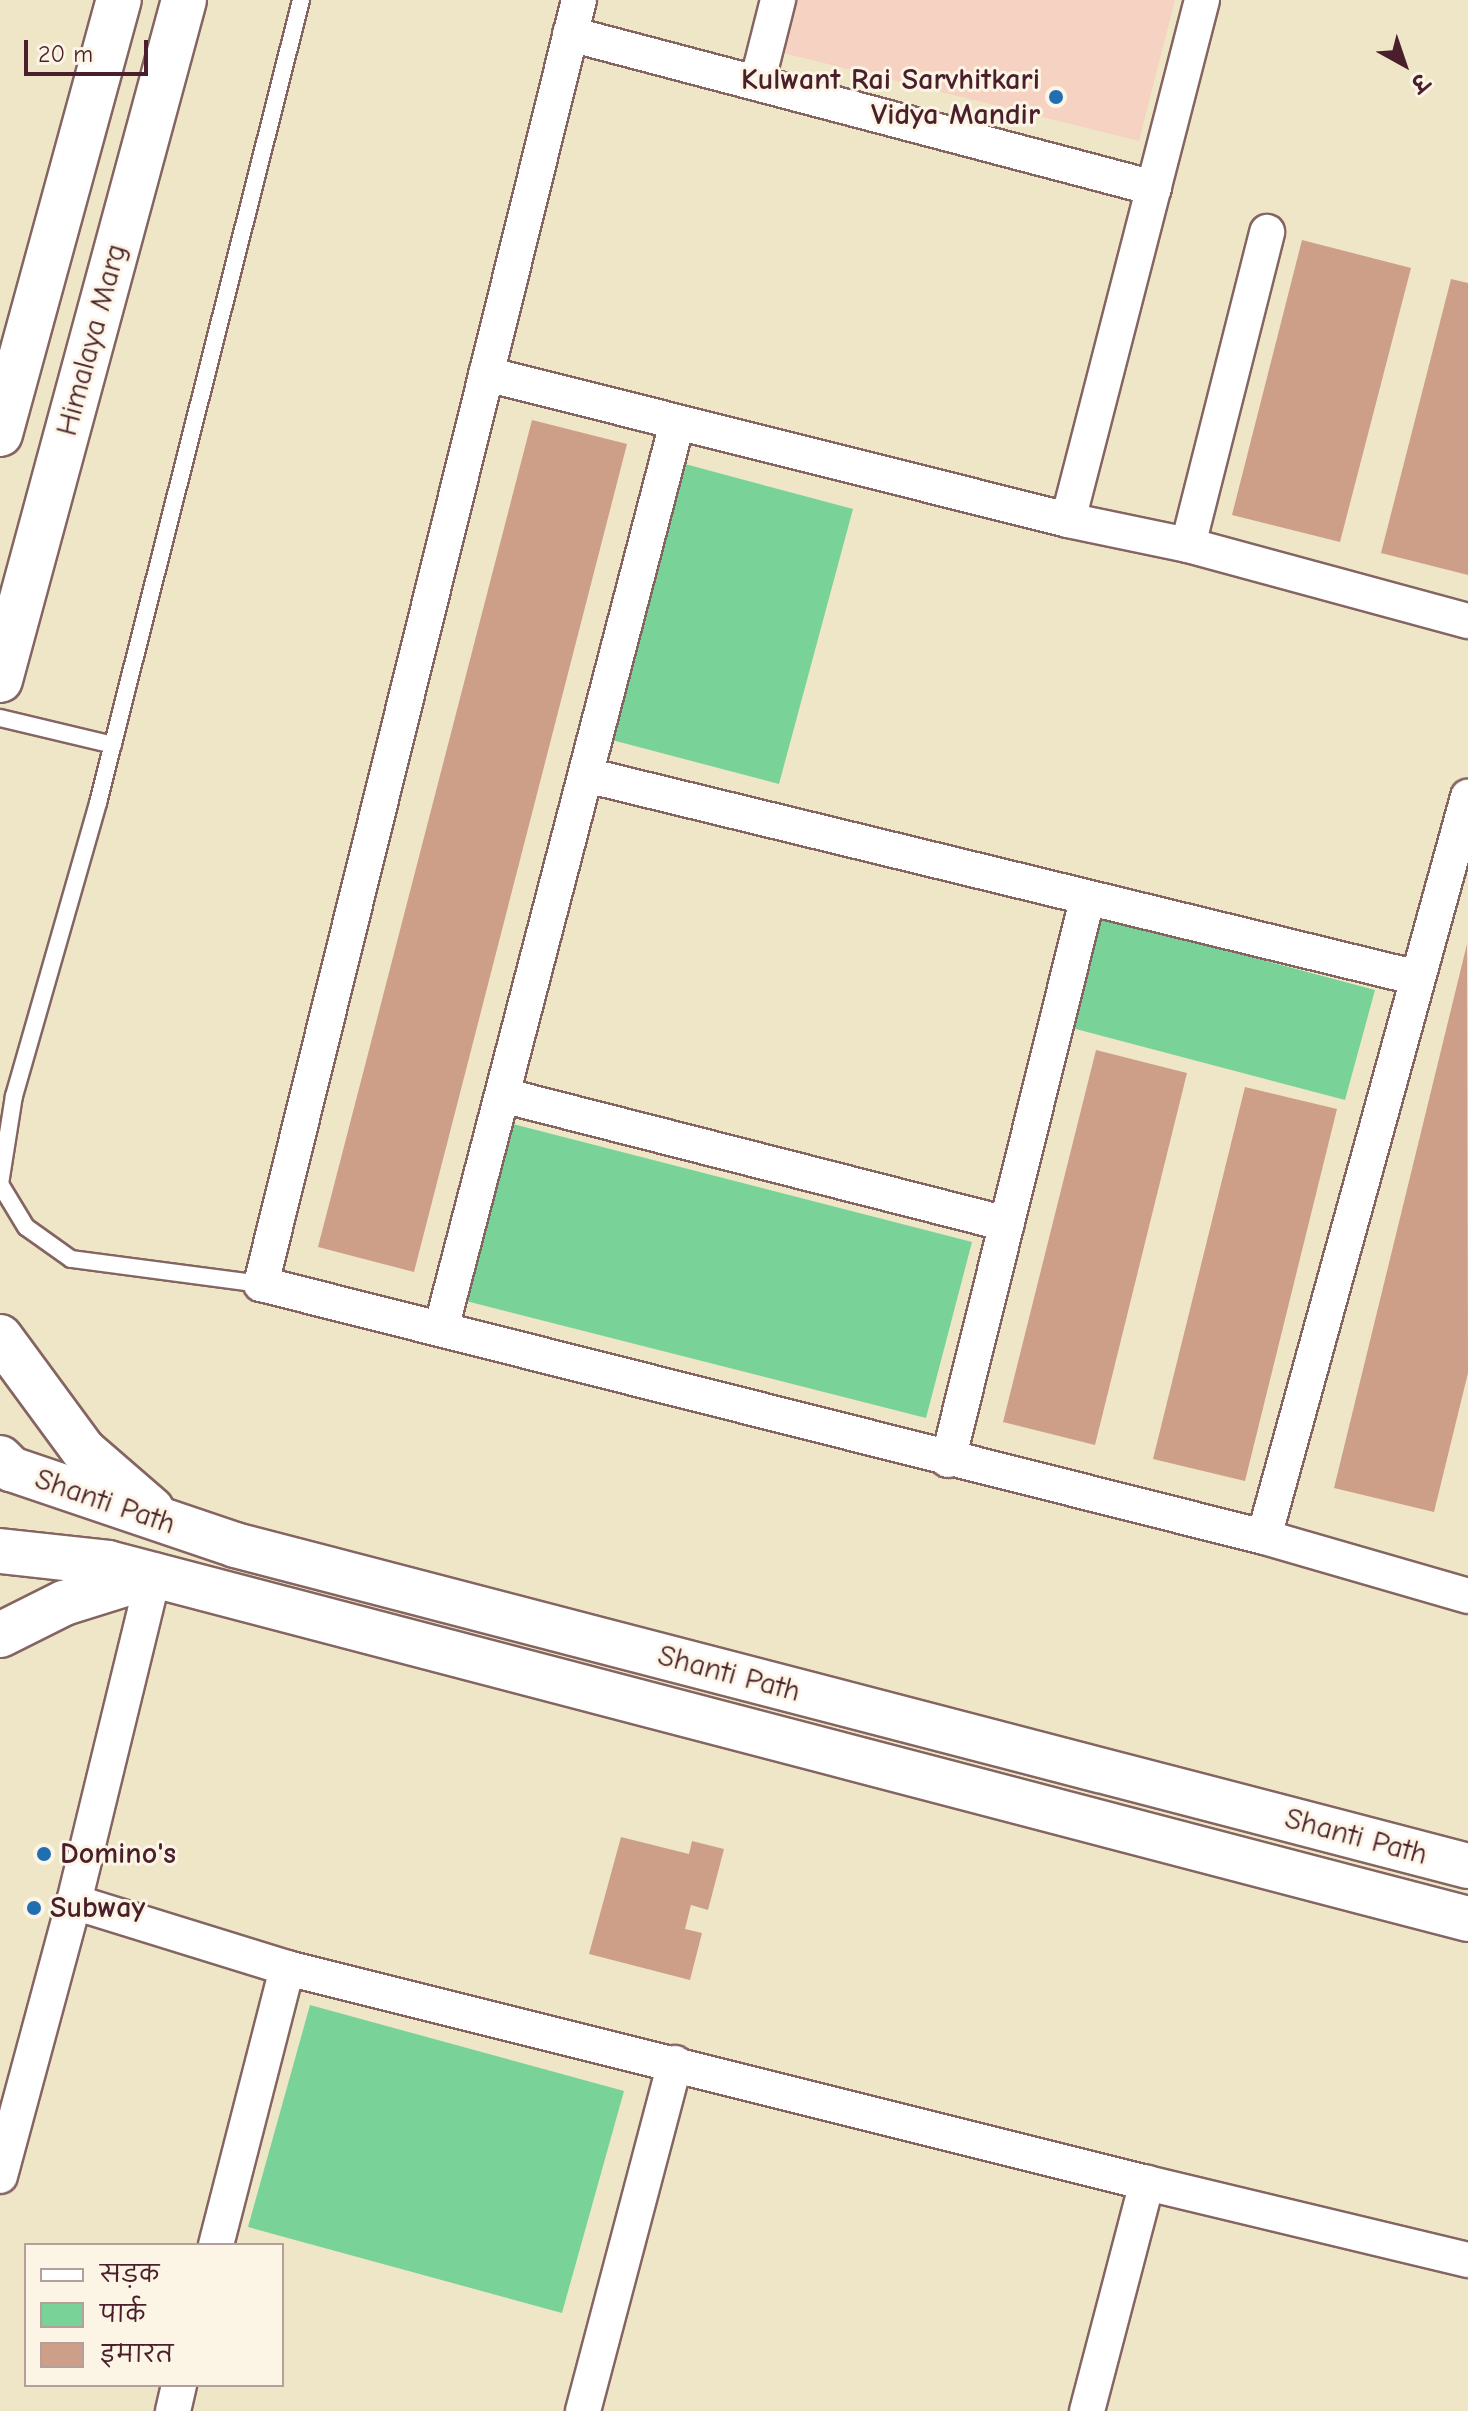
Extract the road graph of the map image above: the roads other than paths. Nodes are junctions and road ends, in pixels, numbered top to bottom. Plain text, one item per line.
1 (119, 0) edge
2 (184, 0) edge
3 (301, 0) edge
4 (579, 0) edge
5 (778, 0) edge
6 (1202, 0) edge
7 (570, 34) junction
8 (757, 83) junction
9 (1154, 188) junction
10 (1267, 232) dead end
11 (486, 374) junction
12 (677, 423) junction
13 (0, 434) edge
14 (1068, 520) junction
15 (1188, 545) junction
16 (1468, 621) edge
17 (0, 680) edge
18 (0, 718) edge
19 (113, 745) junction
20 (586, 775) junction
21 (1468, 797) edge
22 (1087, 900) junction
23 (1418, 978) junction
24 (502, 1095) junction
25 (1007, 1224) junction
26 (261, 1284) junction
27 (441, 1329) junction
28 (0, 1337) edge
29 (0, 1458) edge
30 (948, 1460) junction
31 (166, 1523) junction
32 (1264, 1537) junction
33 (0, 1551) edge
34 (154, 1575) junction
35 (1468, 1596) edge
36 (0, 1635) edge
37 (1468, 1866) edge
38 (74, 1902) junction
39 (1468, 1919) edge
40 (287, 1968) junction
41 (675, 2063) junction
42 (0, 2176) edge
43 (1147, 2183) junction
44 (217, 2243) edge
45 (1468, 2260) edge
46 (179, 2387) edge
47 (173, 2411) edge
48 (583, 2411) edge
49 (1087, 2411) edge

1 - 13 main road
2 - 17 main road, Himalaya Marg
3 - 19 lane
4 - 7 street
5 - 8 street
6 - 9 street
7 - 8 street
7 - 11 street
8 - 9 street
9 - 14 street
10 - 15 street
11 - 12 street
11 - 26 street
12 - 14 street
12 - 20 street
14 - 15 street
15 - 16 street
18 - 19 lane
19 - 26 lane
20 - 22 street
20 - 24 street
21 - 23 street
22 - 23 street
22 - 25 street
23 - 32 street
24 - 25 street
24 - 27 street
25 - 30 street
26 - 27 street
27 - 30 street
28 - 31 main road
29 - 31 main road, Shanti Path
30 - 32 street
31 - 37 main road, Shanti Path
32 - 35 street
33 - 34 main road, Shanti Path
34 - 36 main road
34 - 38 street
34 - 39 main road, Shanti Path
38 - 40 street
38 - 42 street
40 - 41 street
40 - 44 street
41 - 43 street
41 - 48 street
43 - 45 street
43 - 49 street
46 - 47 street

